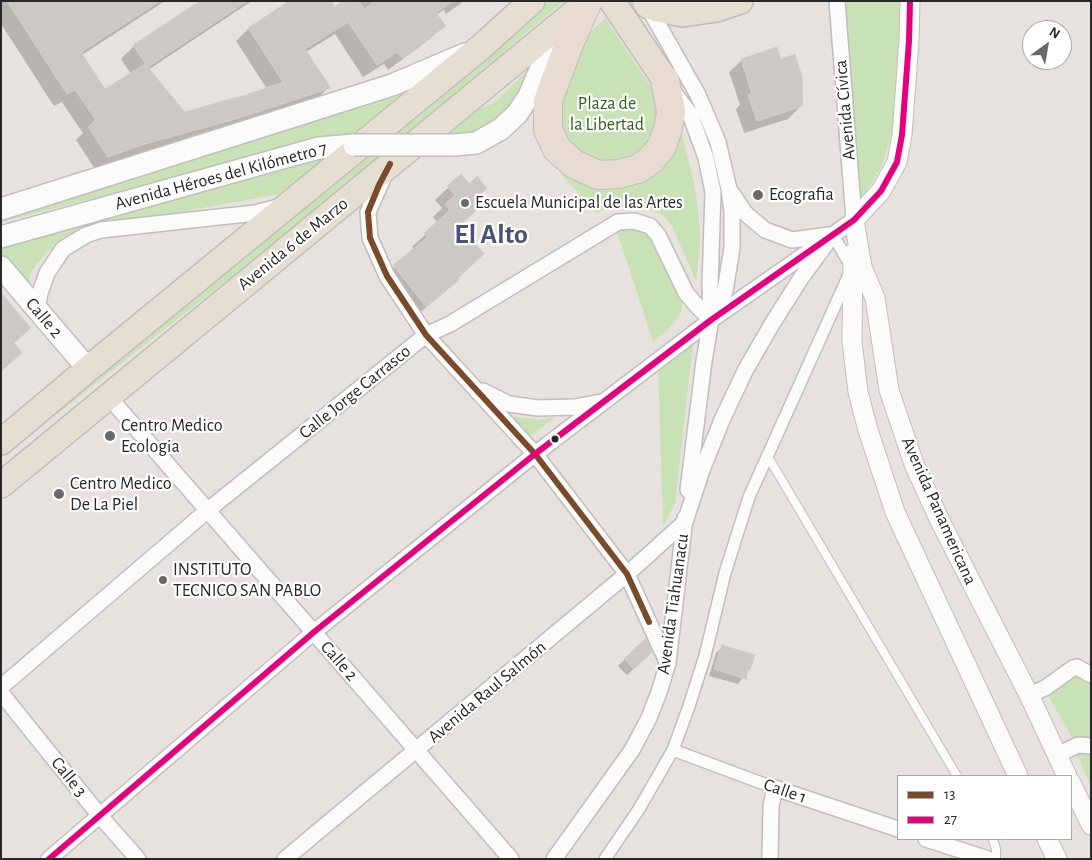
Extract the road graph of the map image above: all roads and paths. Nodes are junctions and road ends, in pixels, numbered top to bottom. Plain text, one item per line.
1 (519, 1) edge
2 (532, 1) edge
3 (740, 1) edge
4 (837, 1) edge
5 (910, 1) edge
6 (600, 3) edge
7 (646, 3) edge
8 (559, 25) junction
9 (501, 30) junction
10 (482, 47) junction
11 (665, 80) junction
12 (390, 164) junction
13 (729, 189) junction
14 (289, 205) junction
15 (1, 209) edge
16 (854, 220) junction
17 (833, 235) junction
18 (1, 237) edge
19 (1, 267) edge
20 (852, 268) junction
21 (37, 309) junction
22 (711, 320) junction
23 (426, 335) junction
24 (88, 369) junction
25 (472, 385) junction
26 (108, 396) junction
27 (605, 401) junction
28 (1, 442) edge
29 (535, 454) junction
30 (767, 455) junction
31 (1, 485) edge
32 (208, 510) junction
33 (685, 522) junction
34 (628, 574) junction
35 (314, 632) junction
36 (668, 664) junction
37 (1091, 675) edge
38 (1, 687) edge
39 (1, 693) edge
40 (1029, 695) junction
41 (1091, 746) edge
42 (673, 750) junction
43 (417, 751) junction
44 (1057, 755) junction
45 (956, 775) edge
46 (1018, 775) edge
47 (1067, 775) edge
48 (1072, 785) edge
49 (776, 788) junction
50 (100, 816) junction
51 (1091, 825) edge
52 (897, 829) edge
53 (929, 840) edge
54 (993, 840) edge
55 (1048, 840) edge
56 (981, 858) edge
57 (49, 859) edge
58 (138, 859) edge
59 (285, 859) edge
60 (511, 859) edge
61 (554, 859) edge
62 (605, 859) edge
63 (770, 859) edge
64 (996, 859) edge
65 (1057, 859) edge

1 - 9 highway
2 - 9 highway
3 - 7 highway
4 - 16 street, Avenida Cívica
5 - 16 street
6 - 8 highway, Avenida 6 de Marzo
6 - 11 highway
6 - 11 highway
7 - 13 street
8 - 12 highway, Avenida 6 de Marzo
8 - 18 main road, Avenida Héroes del Kilómetro 7, bridge
9 - 10 highway, Avenida 6 de Marzo
10 - 14 highway, Avenida 6 de Marzo
10 - 15 main road, Avenida Héroes del Kilómetro 7
11 - 22 street
12 - 23 street
12 - 26 highway, Avenida 6 de Marzo
13 - 17 street
13 - 22 street
14 - 21 street
14 - 24 highway, Avenida 6 de Marzo
16 - 17 street
16 - 20 street, Avenida Panamericana
16 - 40 street, Avenida Panamericana
17 - 20 street
17 - 22 street
17 - 33 street
19 - 21 main road, Calle 2
20 - 30 street
20 - 46 street, Avenida Panamericana
21 - 24 main road, Calle 2
22 - 23 street, Calle Jorge Carrasco
22 - 27 street
22 - 33 street, Avenida Tiahuanacu
23 - 25 street
23 - 32 street, Calle Jorge Carrasco
24 - 28 highway, Avenida 6 de Marzo
25 - 27 street
25 - 29 street
26 - 31 highway, Avenida 6 de Marzo
26 - 32 street, Calle 2
27 - 29 street
29 - 34 street
29 - 35 street
30 - 42 street
30 - 45 lane
32 - 35 street, Calle 2
32 - 38 street, Calle Jorge Carrasco
33 - 34 street, Avenida Raul Salmón
33 - 36 street, Avenida Tiahuanacu
34 - 36 street
34 - 43 street, Avenida Raul Salmón
35 - 43 street, Calle 2
35 - 50 street
36 - 61 street, Avenida Tiahuanacu
37 - 40 street
39 - 50 street, Calle 3
40 - 44 street, Avenida Panamericana
41 - 44 street
42 - 49 street, Calle 1
42 - 62 street
43 - 59 street, Avenida Raul Salmón
43 - 60 street, Calle 2
44 - 47 street, Avenida Panamericana
48 - 51 street
49 - 52 street, Calle 1
49 - 63 street
50 - 57 street
50 - 58 street, Calle 3
53 - 56 street
54 - 64 lane
55 - 65 street

